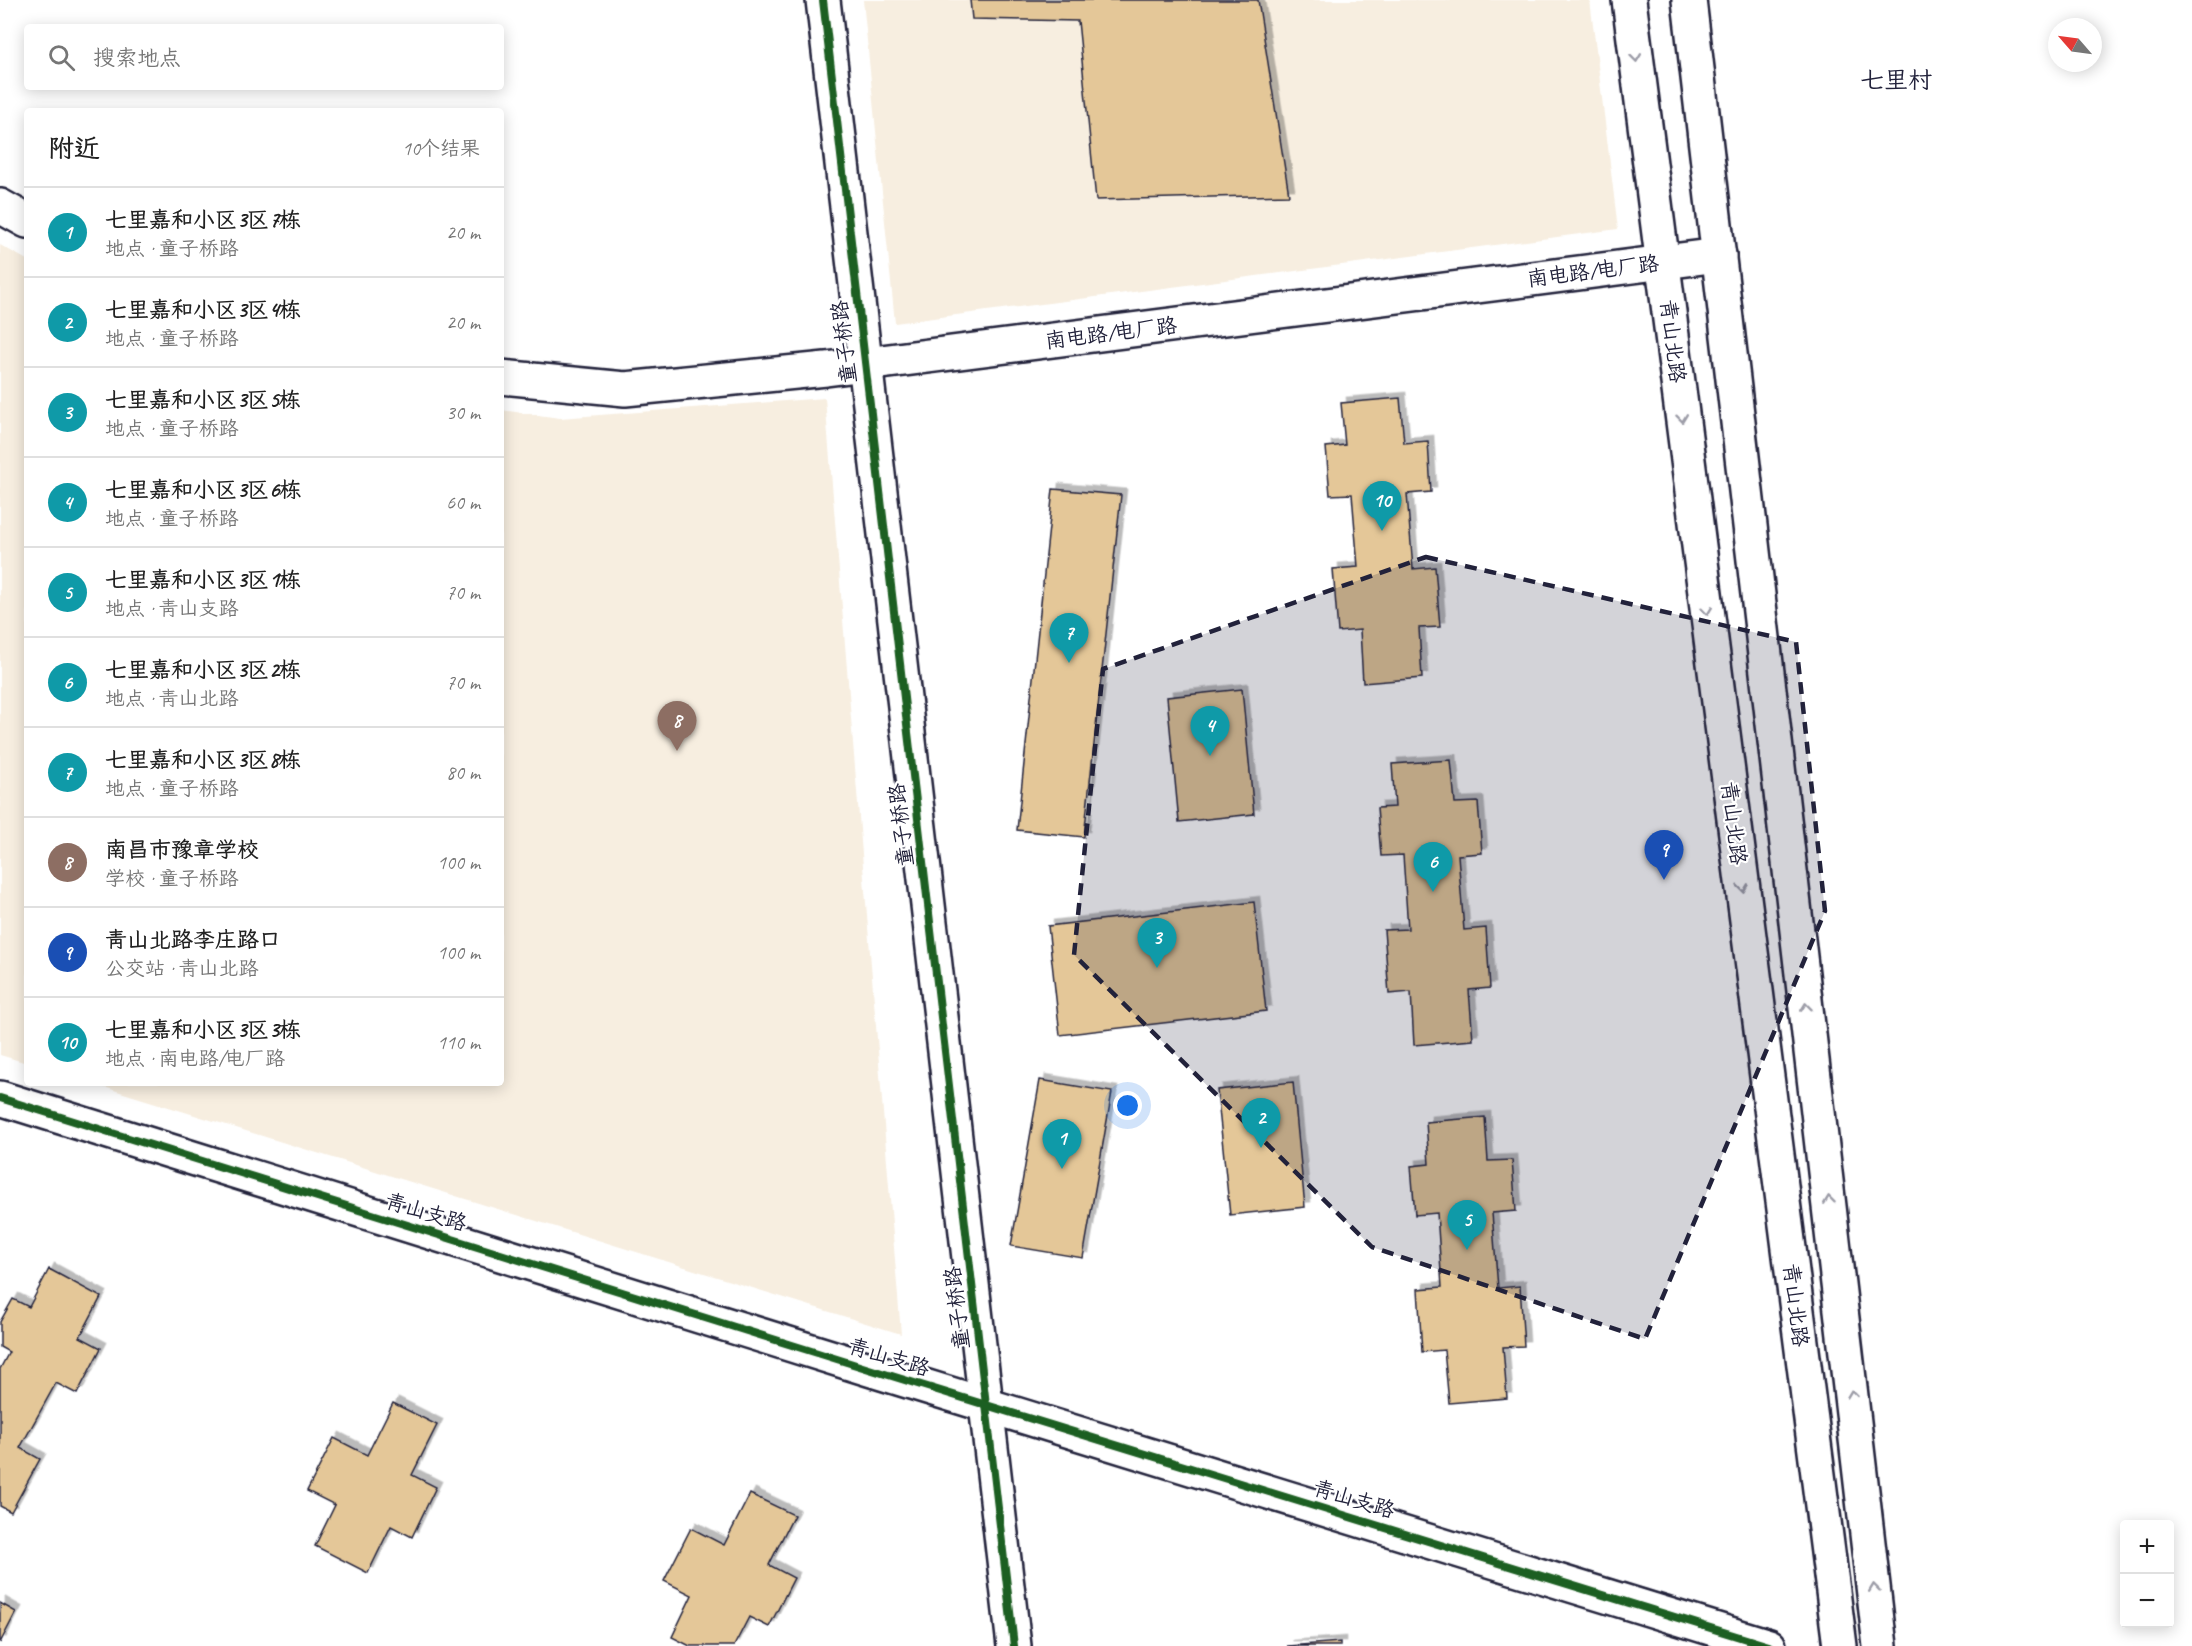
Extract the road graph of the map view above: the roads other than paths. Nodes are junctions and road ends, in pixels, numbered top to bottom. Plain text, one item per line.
1 (823, 0) edge
2 (1629, 0) edge
3 (1689, 0) edge
4 (0, 206) edge
5 (24, 219) edge
6 (1719, 255) junction
7 (1662, 262) junction
8 (865, 364) junction
9 (504, 377) edge
10 (0, 1098) edge
11 (986, 1405) junction
12 (1014, 1646) edge
13 (1769, 1646) edge
14 (1840, 1646) edge
15 (1880, 1646) edge

1 - 8 street, 童子桥路
2 -> 7 street, 青山北路
3 - 6 street
4 - 5 street
6 - 7 street, 南电路/电厂路
15 -> 6 street
7 - 8 street, 南电路/电厂路
7 -> 14 street, 青山北路
8 - 9 street, 南电路/电厂路
8 - 11 street, 童子桥路
10 - 11 street, 青山支路
11 - 12 street, 童子桥路
11 - 13 street, 青山支路

